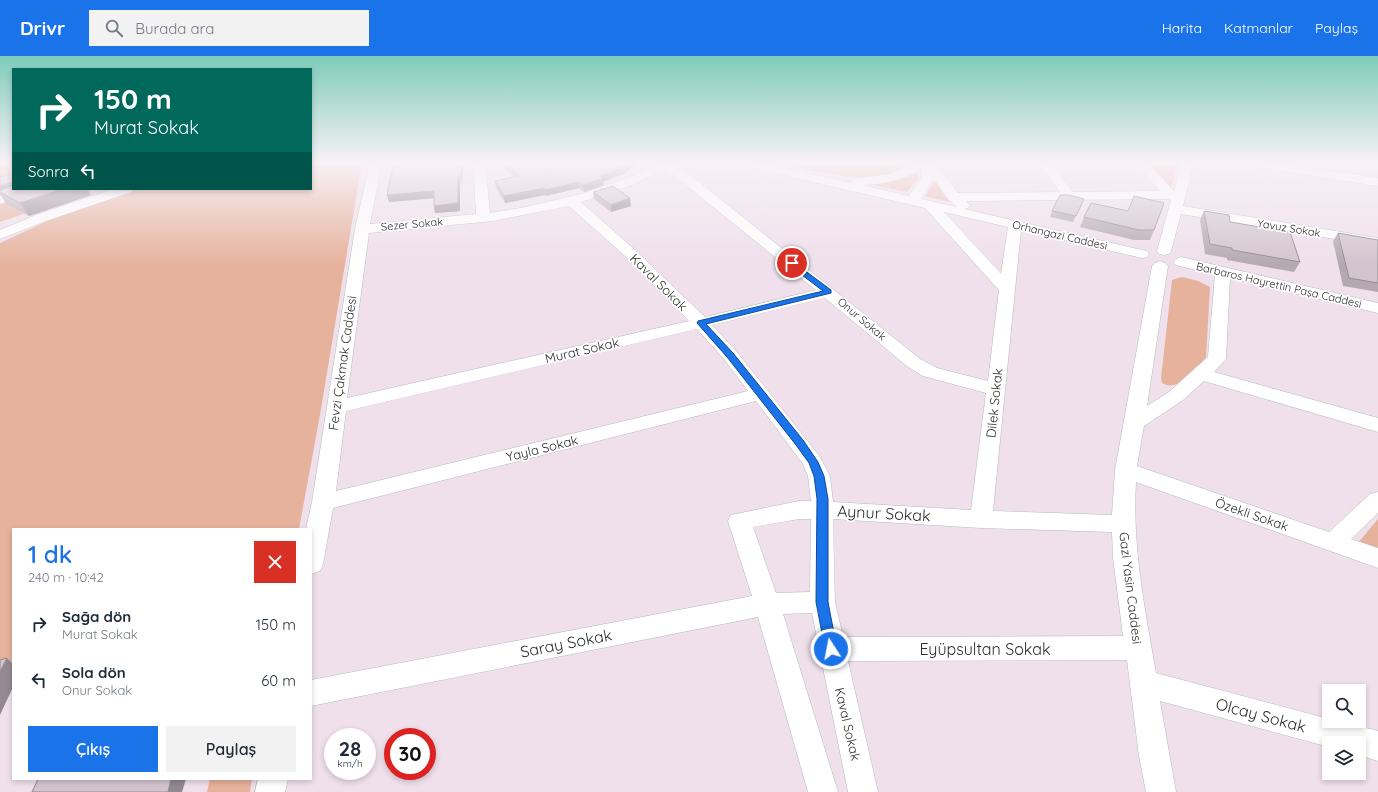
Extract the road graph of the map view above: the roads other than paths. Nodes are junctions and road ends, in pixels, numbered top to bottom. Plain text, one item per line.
1 (12, 196) edge
2 (104, 196) edge
3 (369, 196) edge
4 (481, 196) edge
5 (589, 196) edge
6 (710, 196) edge
7 (896, 196) edge
8 (915, 196) edge
9 (1104, 196) edge
10 (1175, 196) edge
11 (954, 197) joint
12 (1070, 197) joint
13 (0, 200) edge
14 (913, 200) junction
15 (573, 202) junction
16 (929, 204) junction
17 (1176, 210) junction
18 (978, 216) junction
19 (483, 217) junction
20 (1015, 224) junction
21 (362, 229) junction
22 (0, 235) edge
23 (1378, 242) edge
24 (1162, 258) junction
25 (1223, 272) junction
26 (1006, 288) junction
27 (828, 292) junction
28 (1378, 308) edge
29 (701, 323) junction
30 (1202, 374) junction
31 (995, 389) junction
32 (761, 394) junction
33 (336, 407) junction
34 (1135, 423) junction
35 (1378, 426) edge
36 (1126, 470) junction
37 (1378, 500) edge
38 (322, 502) junction
39 (822, 510) junction
40 (981, 519) junction
41 (1123, 524) junction
42 (1333, 542) junction
43 (312, 558) edge
44 (1378, 558) edge
45 (822, 602) junction
46 (767, 604) junction
47 (1138, 648) junction
48 (831, 649) junction
49 (1143, 683) junction
50 (312, 693) edge
51 (1378, 746) edge
52 (273, 780) edge
53 (270, 792) edge
54 (823, 792) edge
55 (863, 792) edge
56 (1161, 792) edge

1 - 13 street
2 - 22 street
3 - 21 street, Fevzi Çakmak Caddesi
4 - 19 street
5 - 15 street, Sezer Sokak
6 - 27 street, Onur Sokak
7 - 14 street, Orhangazi Caddesi
8 - 14 street
9 - 12 street
10 - 17 street, Gazi Yasin Caddesi
11 - 12 street
11 - 18 street
14 - 16 street, Orhangazi Caddesi
15 - 19 street, Sezer Sokak
15 - 29 street, Kaval Sokak
16 - 18 street, Orhangazi Caddesi
16 - 26 street
17 - 23 street, Yavuz Sokak
17 - 24 street, Gazi Yasin Caddesi
18 - 20 street, Orhangazi Caddesi
19 - 21 street, Sezer Sokak
20 - 24 street, Orhangazi Caddesi
20 - 26 street, Dilek Sokak
21 - 33 street, Fevzi Çakmak Caddesi
24 - 25 street, Barbaros Hayrettin Paşa Caddesi
24 - 34 street, Gazi Yasin Caddesi
25 - 28 street, Barbaros Hayrettin Paşa Caddesi
25 - 30 street
26 - 31 street, Dilek Sokak
27 - 29 street, Murat Sokak
27 - 31 street, Onur Sokak
29 - 32 street, Kaval Sokak
29 - 33 street, Murat Sokak
30 - 34 street
30 - 35 street
31 - 40 street, Dilek Sokak
32 - 38 street, Yayla Sokak
32 - 39 street, Kaval Sokak
33 - 38 street, Fevzi Çakmak Caddesi
34 - 36 street, Gazi Yasin Caddesi
36 - 41 street, Gazi Yasin Caddesi
36 - 42 street, Özekli Sokak
37 - 42 street
38 - 43 street, Fevzi Çakmak Caddesi
39 - 40 street, Aynur Sokak
39 - 45 street, Kaval Sokak
39 - 46 street, Aynur Sokak
40 - 41 street, Aynur Sokak
41 - 47 street, Gazi Yasin Caddesi
42 - 44 street, Özekli Sokak
45 - 46 street, Saray Sokak
45 - 48 street, Kaval Sokak
46 - 50 street, Saray Sokak
46 - 54 street, Aynur Sokak
47 - 48 street, Eyüpsultan Sokak
47 - 49 street, Gazi Yasin Caddesi
48 - 55 street, Kaval Sokak
49 - 51 street, Olcay Sokak
49 - 56 street, Gazi Yasin Caddesi
52 - 53 street

